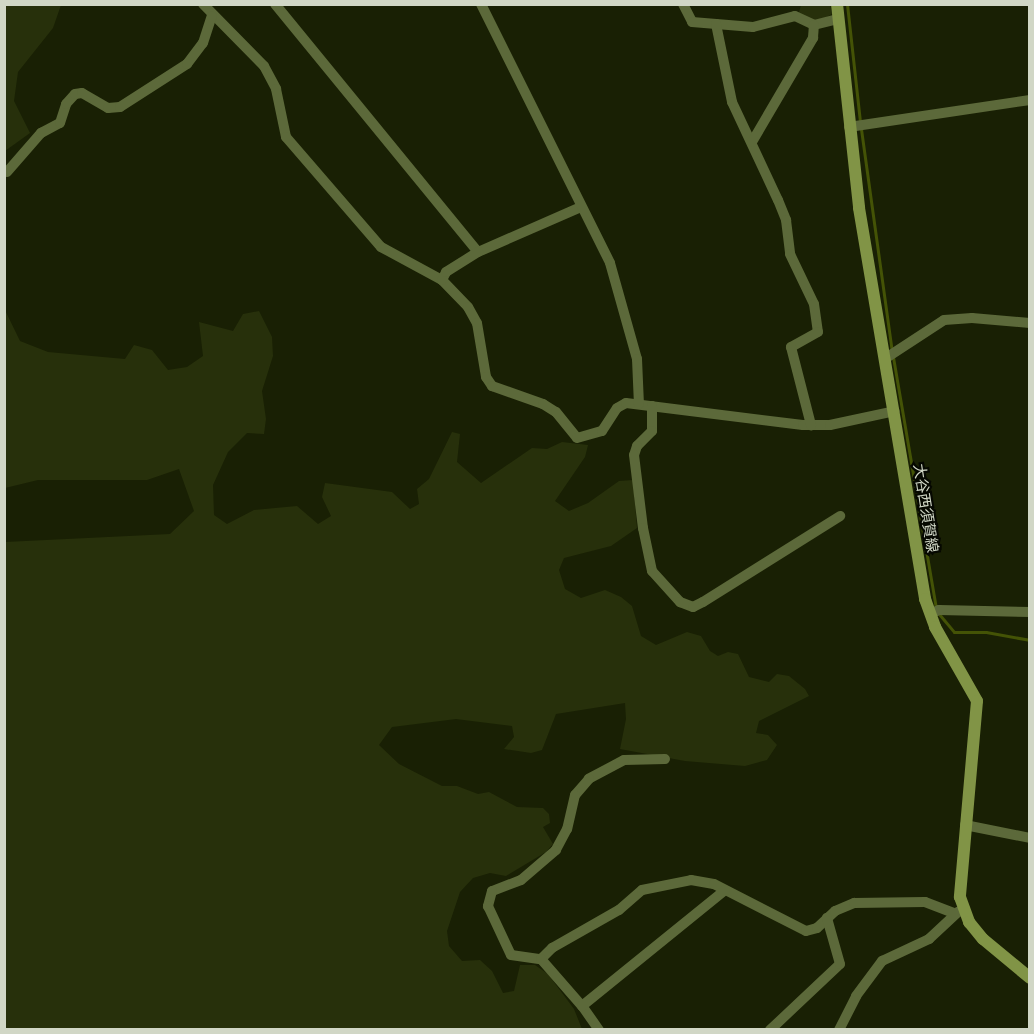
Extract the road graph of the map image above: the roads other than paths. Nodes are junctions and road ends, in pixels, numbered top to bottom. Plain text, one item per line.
1 (203, 4) edge
2 (275, 4) edge
3 (482, 4) edge
4 (683, 4) edge
5 (837, 4) edge
6 (212, 16) junction
7 (838, 18) junction
8 (716, 24) junction
9 (814, 25) junction
10 (1029, 100) edge
11 (849, 128) junction
12 (752, 142) junction
13 (7, 172) dead end
14 (581, 207) junction
15 (478, 252) junction
16 (442, 280) junction
17 (1029, 324) edge
18 (886, 358) junction
19 (639, 404) junction
20 (652, 406) junction
21 (895, 411) junction
22 (811, 425) junction
23 (840, 516) dead end
24 (1029, 612) edge
25 (930, 615) junction
26 (665, 759) dead end
27 (965, 825) junction
28 (1029, 838) edge
29 (725, 890) junction
30 (958, 912) junction
31 (827, 918) junction
32 (541, 959) junction
33 (1029, 978) edge
34 (582, 1006) junction
35 (599, 1029) edge
36 (770, 1029) edge
37 (839, 1029) edge

1 - 6 street
2 - 15 street
3 - 14 street
4 - 8 street
5 - 7 main road, 大谷西須賀線
6 - 13 street
6 - 16 street
7 - 9 street
7 - 11 main road, 大谷西須賀線
8 - 9 street
8 - 12 street
9 - 12 street
10 - 11 street
11 - 18 main road, 大谷西須賀線
12 - 22 street
14 - 15 street
14 - 19 street
15 - 16 street
16 - 19 street
17 - 18 street
18 - 21 main road, 大谷西須賀線
19 - 20 street
20 - 22 street
20 - 23 street
21 - 22 street
21 - 25 main road, 大谷西須賀線
24 - 25 street
25 - 27 main road, 大谷西須賀線
26 - 32 street
27 - 28 street
27 - 30 main road, 大谷西須賀線
29 - 31 street
29 - 32 street
29 - 34 street
30 - 31 street
30 - 33 main road, 大谷西須賀線
30 - 37 street
31 - 36 street
32 - 34 street
34 - 35 street

